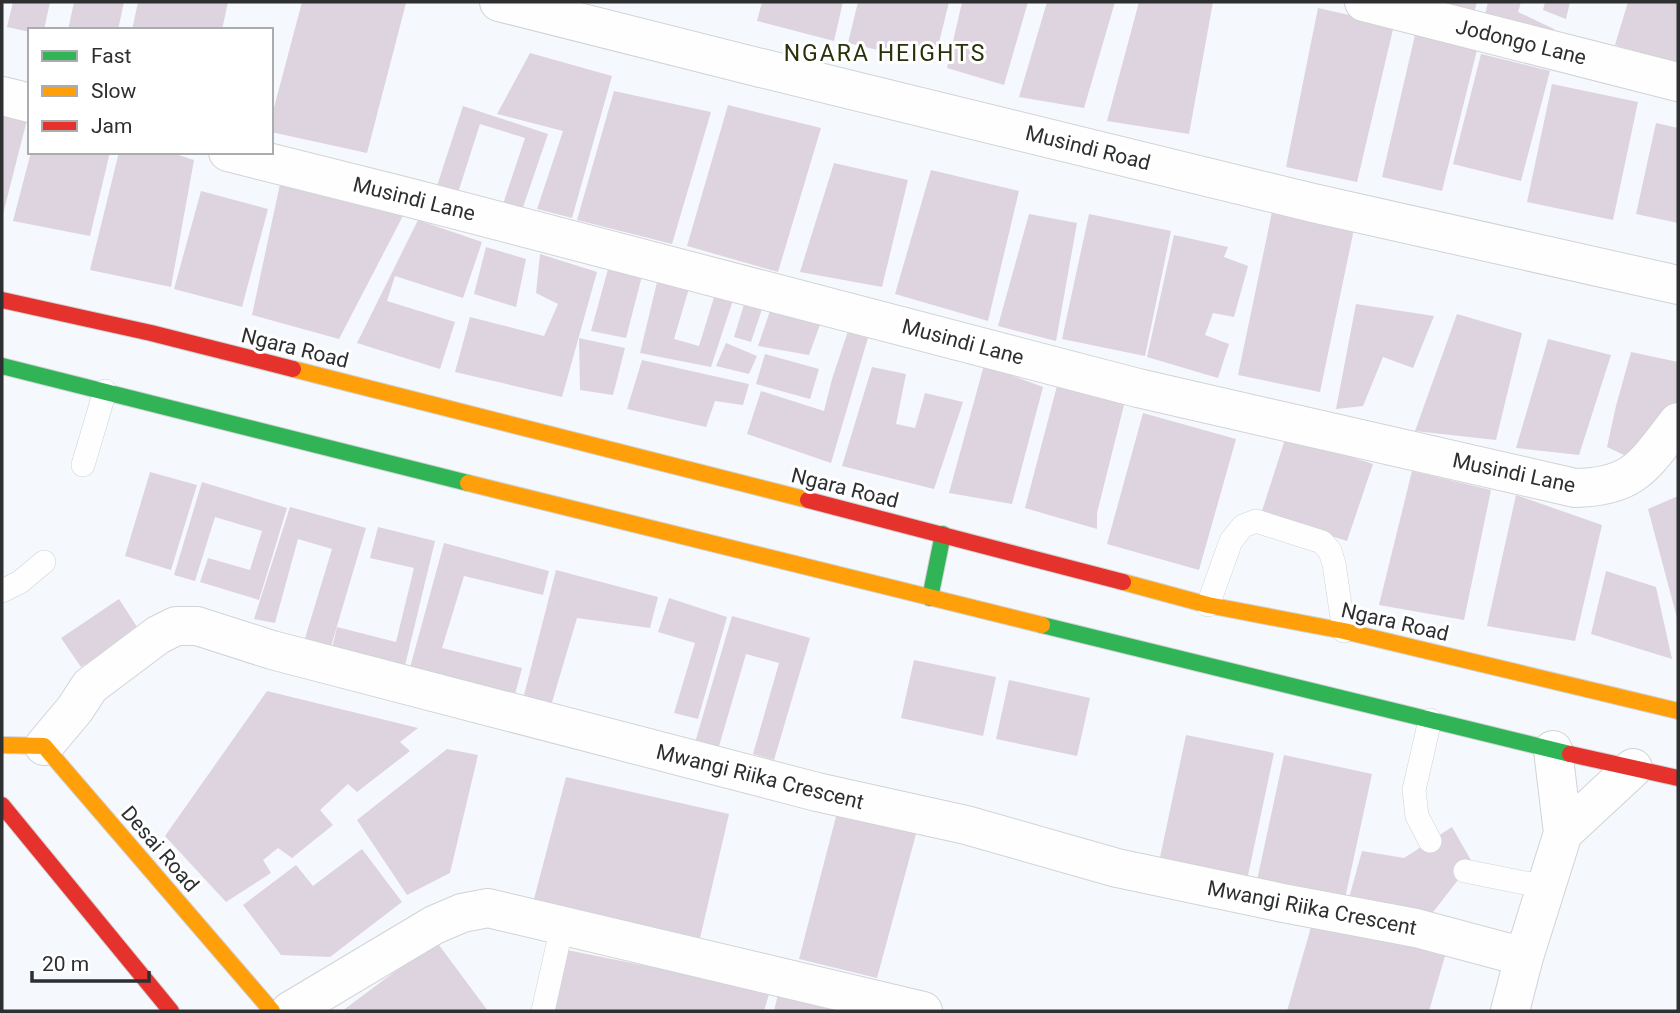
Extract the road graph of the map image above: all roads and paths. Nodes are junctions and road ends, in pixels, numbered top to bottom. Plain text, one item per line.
1 (499, 2) edge
2 (1364, 2) edge
3 (549, 8) edge
4 (1678, 82) edge
5 (2, 96) edge
6 (28, 102) edge
7 (236, 154) edge
8 (1678, 285) edge
9 (2, 300) edge
10 (2, 366) edge
11 (105, 391) junction
12 (1678, 422) edge
13 (83, 465) dead end
14 (943, 534) junction
15 (44, 562) dead end
16 (2, 591) edge
17 (930, 598) junction
18 (1208, 605) junction
19 (1344, 631) junction
20 (1678, 711) edge
21 (1430, 720) junction
22 (2, 745) edge
23 (44, 746) junction
24 (1553, 750) junction
25 (1633, 768) junction
26 (1678, 778) edge
27 (2, 806) edge
28 (11, 831) edge
29 (1563, 833) junction
30 (1430, 841) dead end
31 (1465, 871) dead end
32 (1545, 887) junction
33 (562, 926) junction
34 (1524, 957) junction
35 (172, 1011) edge
36 (272, 1011) edge
37 (289, 1011) edge
38 (543, 1011) edge
39 (923, 1011) edge
40 (1510, 1011) edge

1 - 3 street, Musindi Road
2 - 4 street, Jodongo Lane
3 - 8 street, Musindi Road
5 - 6 street
7 - 12 street, Musindi Lane
9 - 14 main road, Ngara Road
10 - 11 main road
11 - 13 lane
11 - 17 main road
14 - 17 main road
14 - 18 main road, Ngara Road
15 - 16 lane
17 - 21 main road
18 - 19 main road, Ngara Road
18 - 19 lane
19 - 20 main road, Ngara Road
21 - 24 main road
21 - 30 lane
22 - 23 main road
23 - 34 street, Mwangi Riika Crescent
23 - 36 main road, Desai Road
24 - 25 main road
24 - 29 street
25 - 26 main road
25 - 29 street
27 - 28 main road
28 - 35 main road
29 - 32 street
31 - 32 lane
32 - 34 street
33 - 37 street
33 - 38 lane
33 - 39 street
34 - 40 street

